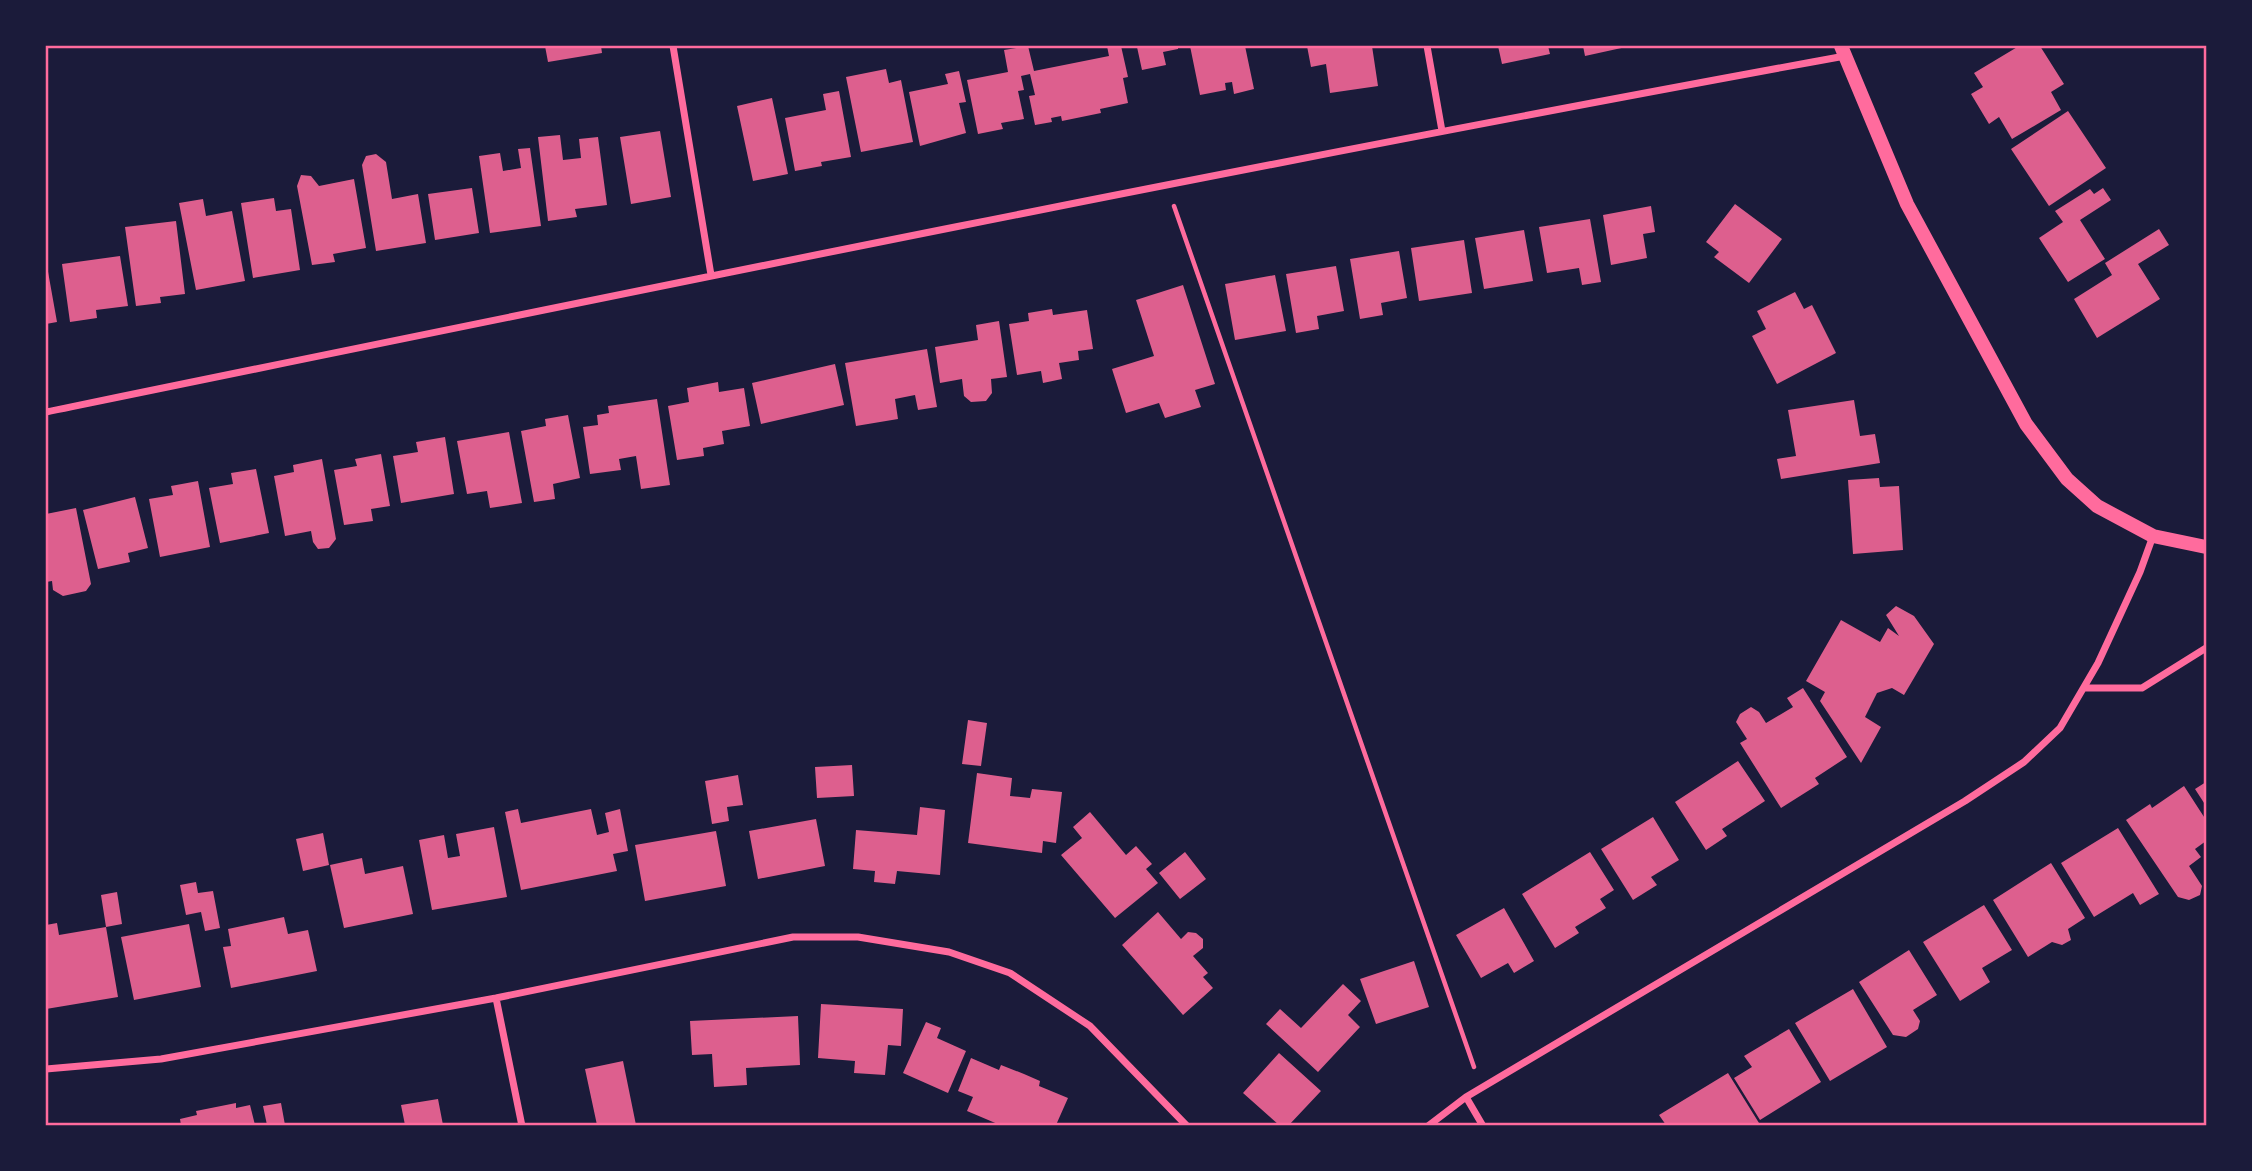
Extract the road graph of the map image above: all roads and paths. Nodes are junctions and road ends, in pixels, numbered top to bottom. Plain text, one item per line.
1 (673, 46) edge
2 (1427, 46) edge
3 (1843, 51) edge
4 (1442, 131) junction
5 (1167, 186) junction
6 (712, 275) junction
7 (46, 412) edge
8 (2153, 536) junction
9 (2207, 547) edge
10 (2207, 648) edge
11 (2084, 688) junction
12 (496, 998) junction
13 (46, 1069) edge
14 (1481, 1088) junction
15 (1466, 1097) junction
16 (522, 1125) edge
17 (1187, 1125) edge
18 (1428, 1125) edge
19 (1483, 1125) edge

1 - 6 street
2 - 4 street
3 - 4 street
3 - 8 main road
4 - 5 street
5 - 6 street
5 - 14 path
6 - 7 street
8 - 9 main road
8 - 11 street
10 - 11 street
11 - 14 street
12 - 13 street
12 - 16 street
12 - 17 street
14 - 15 street
15 - 18 street
15 - 19 street

